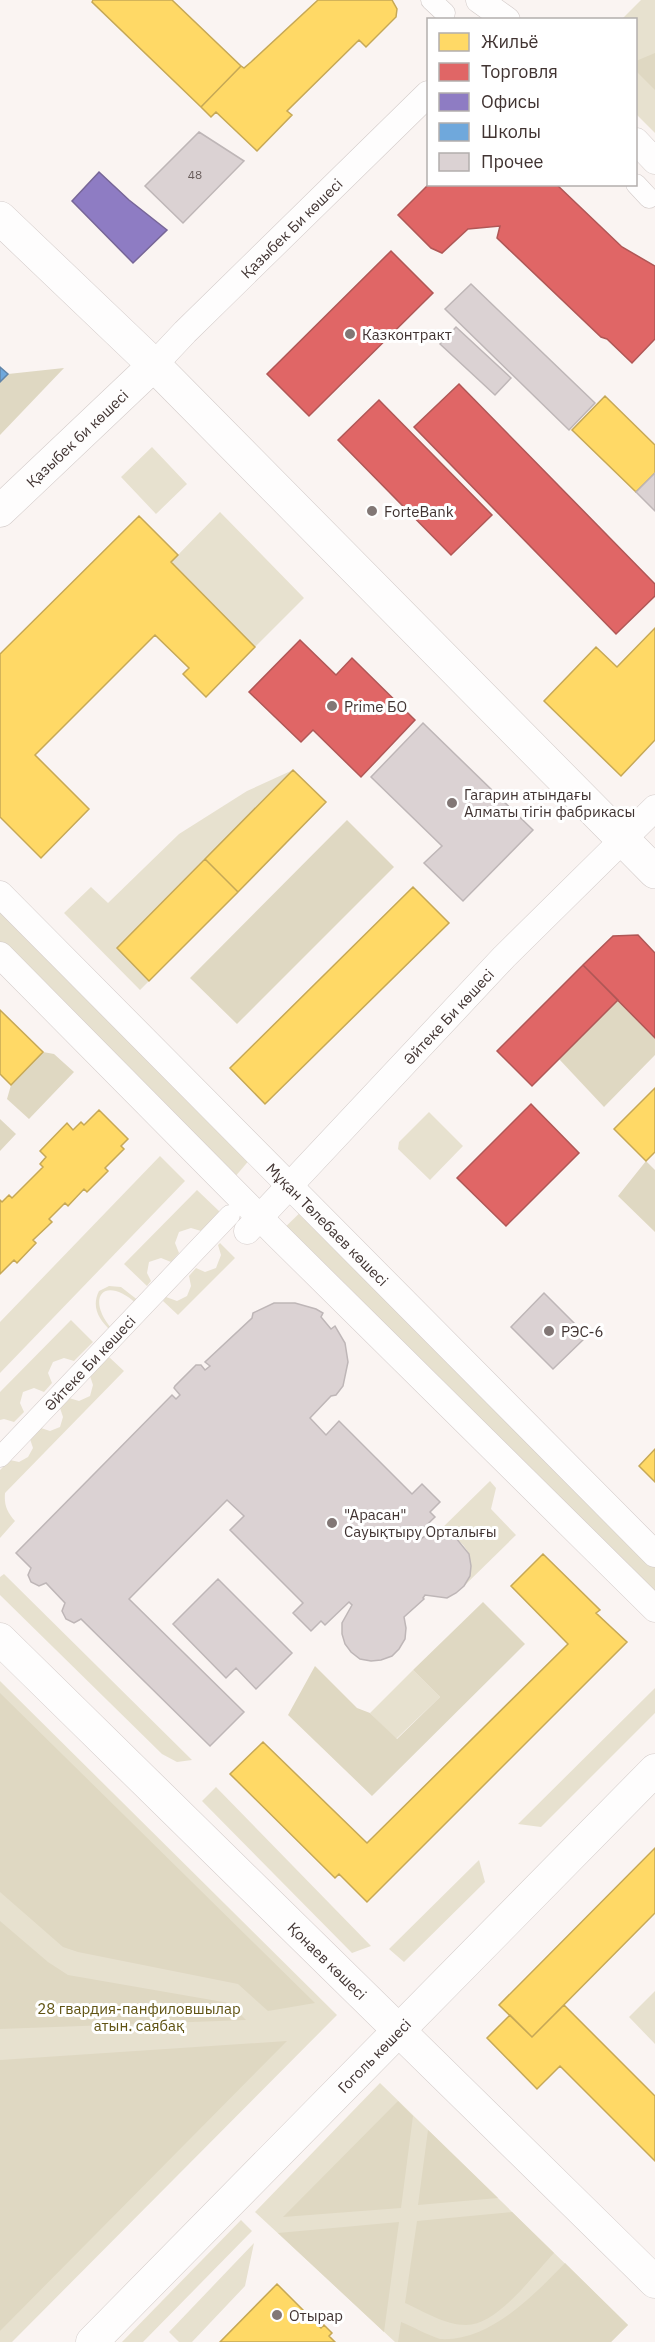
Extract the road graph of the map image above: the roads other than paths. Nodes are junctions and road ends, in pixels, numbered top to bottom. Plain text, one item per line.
1 (480, 0) edge
2 (504, 18) edge
3 (427, 96) edge
4 (637, 142) edge
5 (655, 161) edge
6 (0, 218) edge
7 (154, 365) junction
8 (0, 511) edge
9 (655, 808) edge
10 (623, 840) junction
11 (655, 872) edge
12 (0, 894) edge
13 (0, 955) edge
14 (289, 1184) junction
15 (246, 1222) junction
16 (0, 1457) edge
17 (655, 1554) edge
18 (655, 1609) edge
19 (0, 1639) edge
20 (655, 1770) edge
21 (398, 2030) junction
22 (655, 2282) edge
23 (92, 2342) edge

1 - 2 street
3 - 7 street, Қазыбек Би көшесі
4 - 5 street
6 - 7 main road
7 - 8 street, Қазыбек би көшесі
7 - 10 main road
9 - 10 street, Әйтеке Би көшесі
10 - 11 main road
10 - 14 street, Әйтеке Би көшесі
12 - 14 street, Мұқан Төлебаев көшесі
13 - 15 street
14 - 15 street, Әйтеке Би көшесі
14 - 17 street, Мұқан Төлебаев көшесі
15 - 16 street, Әйтеке Би көшесі
15 - 18 street
19 - 21 street, Қонаев көшесі
20 - 21 street, Гоголь көшесі
21 - 22 street, Қонаев көшесі
21 - 23 street, Гоголь көшесі

